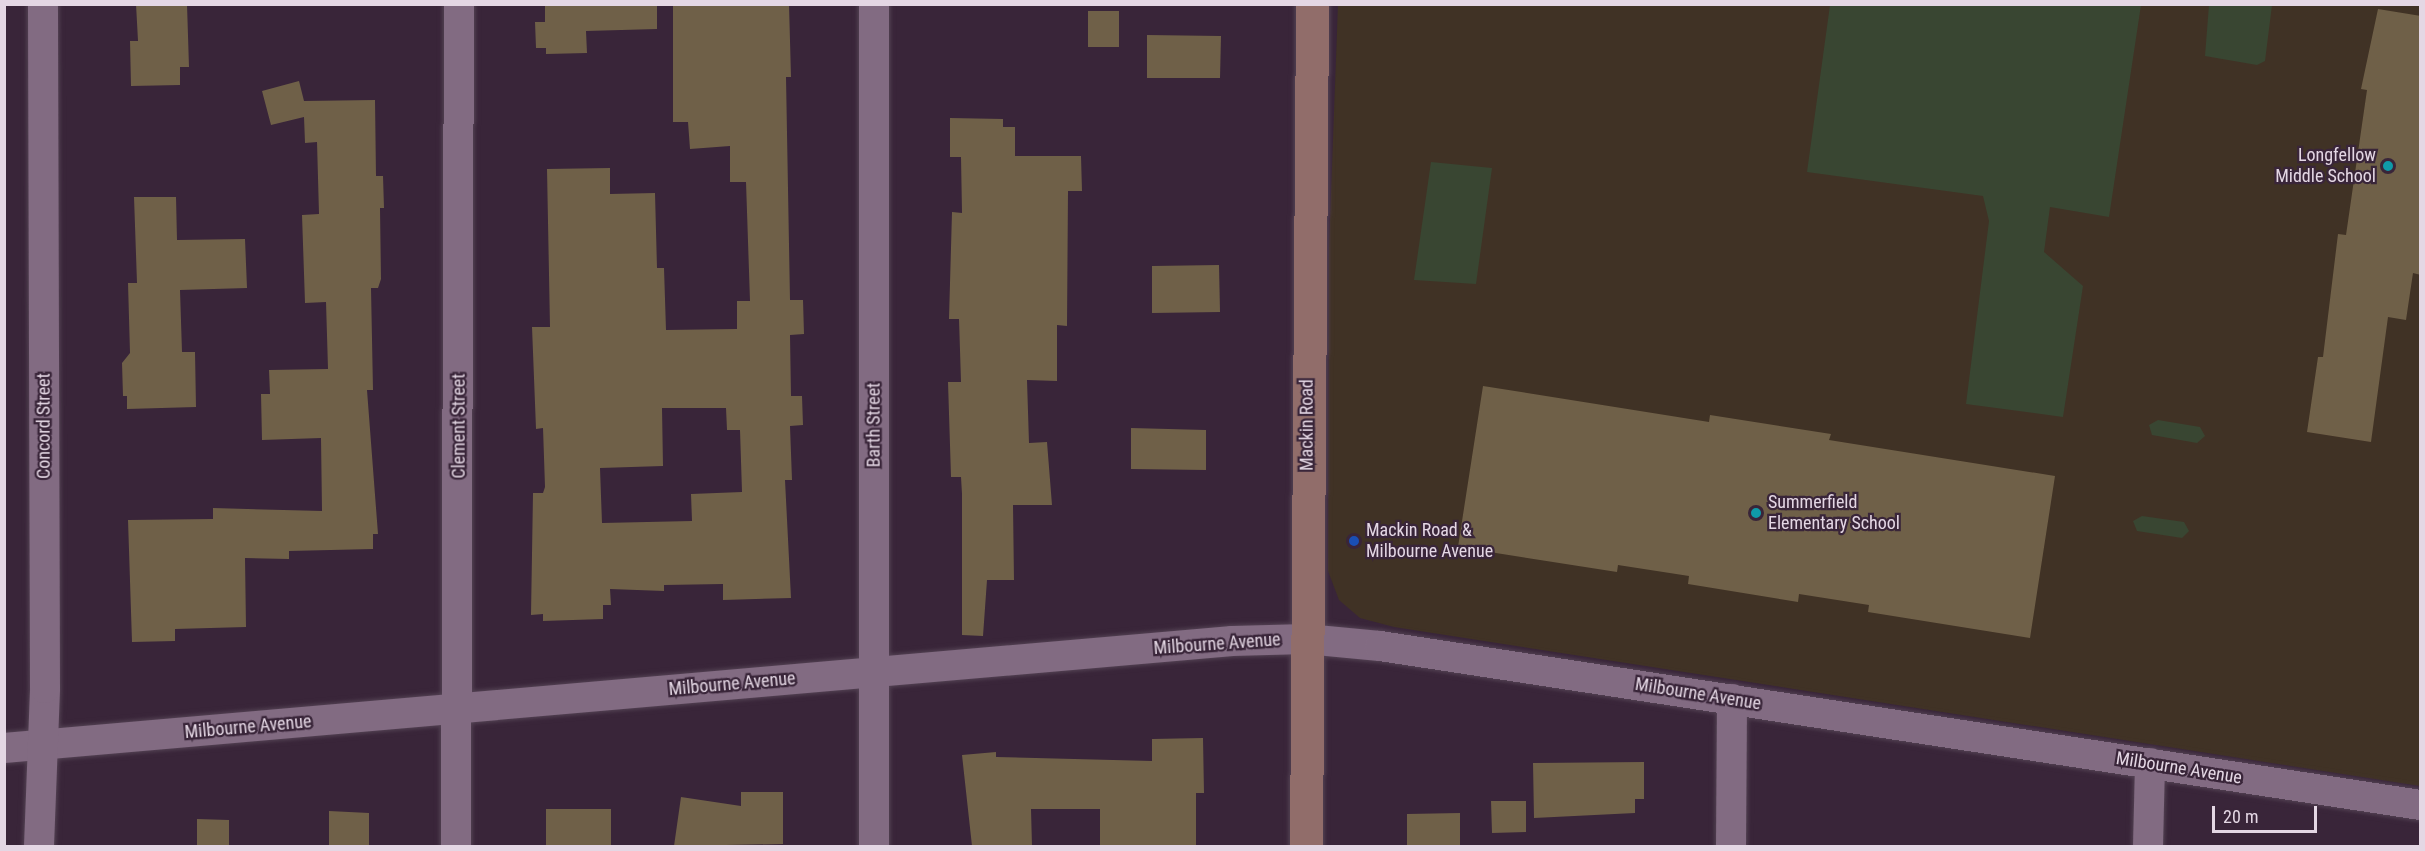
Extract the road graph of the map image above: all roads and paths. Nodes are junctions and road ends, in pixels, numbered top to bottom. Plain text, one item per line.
1 (43, 4) edge
2 (459, 4) edge
3 (874, 4) edge
4 (1312, 4) edge
5 (1306, 639) junction
6 (874, 672) junction
7 (1732, 699) junction
8 (458, 708) junction
9 (42, 744) junction
10 (4, 748) edge
11 (2150, 763) junction
12 (2421, 805) edge
13 (39, 846) edge
14 (456, 846) edge
15 (874, 846) edge
16 (1306, 846) edge
17 (1731, 846) edge
18 (2148, 846) edge

1 - 9 street, Concord Street
2 - 8 street, Clement Street
3 - 6 street, Barth Street
4 - 5 street, Mackin Road
5 - 6 street, Milbourne Avenue
5 - 7 street, Milbourne Avenue
5 - 16 street, Mackin Road
6 - 8 street, Milbourne Avenue
6 - 15 street, Barth Street
7 - 11 street, Milbourne Avenue
7 - 17 street
8 - 9 street, Milbourne Avenue
8 - 14 street, Clement Street
9 - 10 street, Milbourne Avenue
9 - 13 street, Concord Street
11 - 12 street, Milbourne Avenue
11 - 18 street

